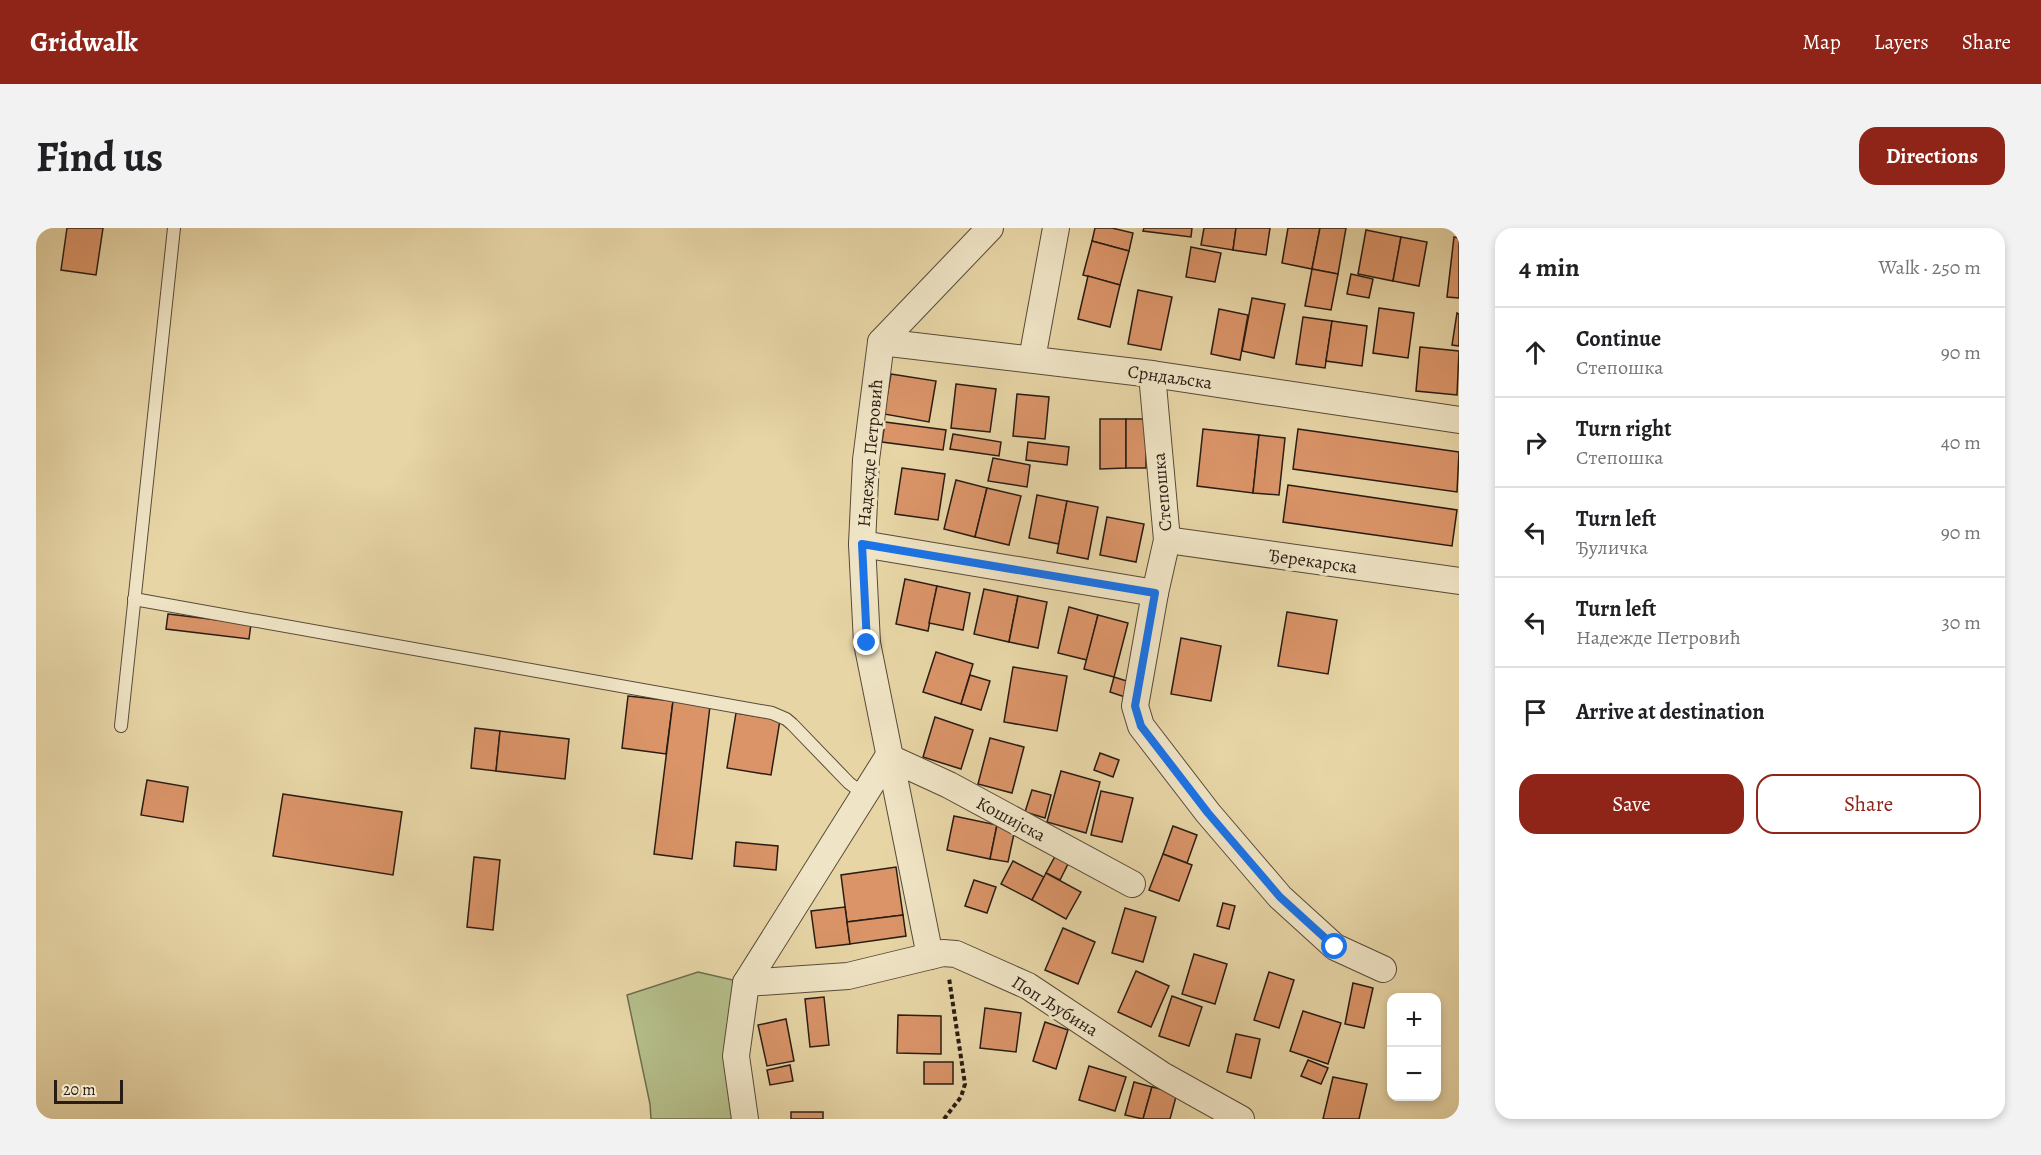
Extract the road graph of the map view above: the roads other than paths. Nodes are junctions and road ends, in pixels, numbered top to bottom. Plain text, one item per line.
1 (174, 228) edge
2 (990, 228) edge
3 (1056, 228) edge
4 (880, 342) junction
5 (1032, 359) junction
6 (1152, 374) junction
7 (1459, 420) edge
8 (1167, 540) junction
9 (862, 544) junction
10 (1459, 581) edge
11 (1155, 593) junction
12 (134, 599) junction
13 (121, 726) dead end
14 (888, 757) junction
15 (864, 795) junction
16 (1132, 884) dead end
17 (936, 955) junction
18 (1383, 969) dead end
19 (746, 983) junction
20 (745, 1119) edge
21 (1241, 1119) edge

1 - 12 lane
2 - 4 street
3 - 5 street
4 - 5 street, Срндаљска
4 - 9 street, Надежде Петровић
5 - 6 street, Срндаљска
6 - 7 street, Срндаљска
6 - 8 street, Степошка
8 - 10 street, Ђерекарска
8 - 11 street, Степошка
9 - 11 street
9 - 14 street, Надежде Петровић
11 - 18 street, Степошка
12 - 13 lane
12 - 15 lane
14 - 15 street
14 - 16 street, Кошијска
14 - 17 street, Надежде Петровић
15 - 19 street
17 - 19 street, Поп Љубина
17 - 21 street, Поп Љубина
19 - 20 street

